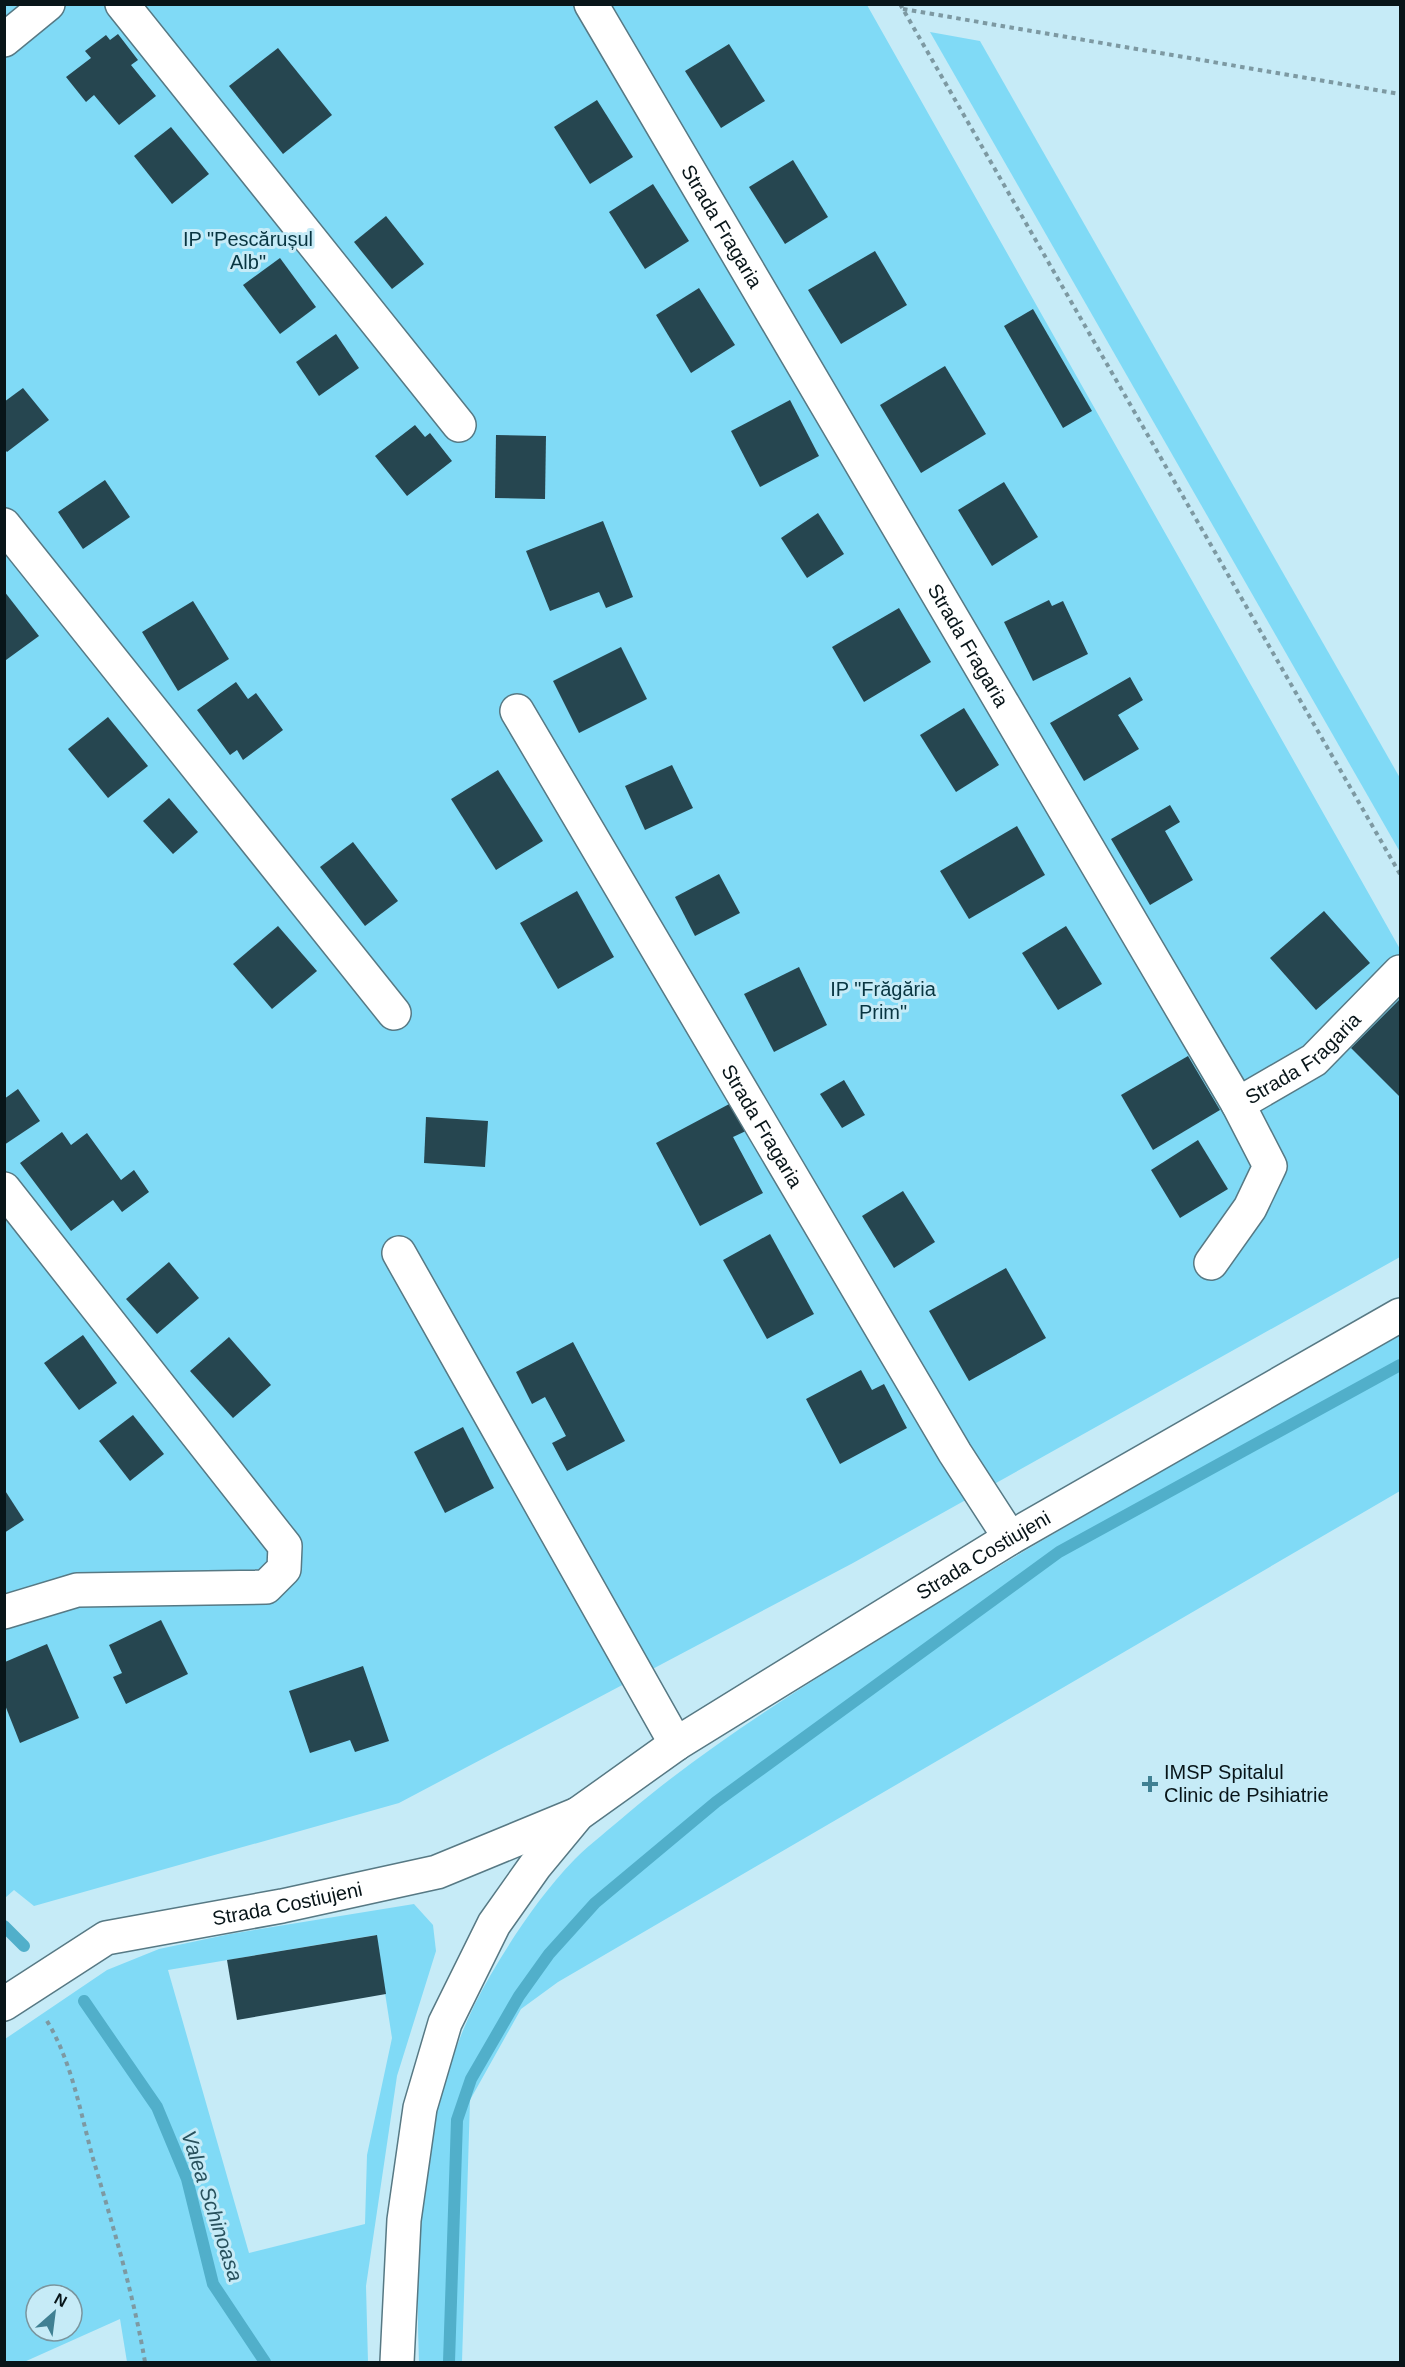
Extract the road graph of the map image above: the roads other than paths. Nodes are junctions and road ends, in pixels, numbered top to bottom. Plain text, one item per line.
1 (48, 4) edge
2 (122, 4) edge
3 (591, 4) edge
4 (4, 40) edge
5 (459, 425) dead end
6 (4, 525) edge
7 (517, 711) dead end
8 (1401, 972) edge
9 (394, 1012) dead end
10 (1238, 1104) junction
11 (4, 1188) edge
12 (399, 1253) dead end
13 (1210, 1263) dead end
14 (1401, 1315) edge
15 (1010, 1538) junction
16 (4, 1612) edge
17 (676, 1744) junction
18 (578, 1814) junction
19 (13, 1993) edge
20 (397, 2362) edge

1 - 4 street
2 - 5 street
3 - 10 street, Strada Fragaria
6 - 9 street
7 - 15 street, Strada Fragaria
8 - 10 street, Strada Fragaria
10 - 13 street
11 - 16 street
12 - 17 street
14 - 15 street, Strada Costiujeni
15 - 17 street, Strada Costiujeni
17 - 18 street, Strada Costiujeni
18 - 19 street, Strada Costiujeni
18 - 20 street, Strada Costiujeni

